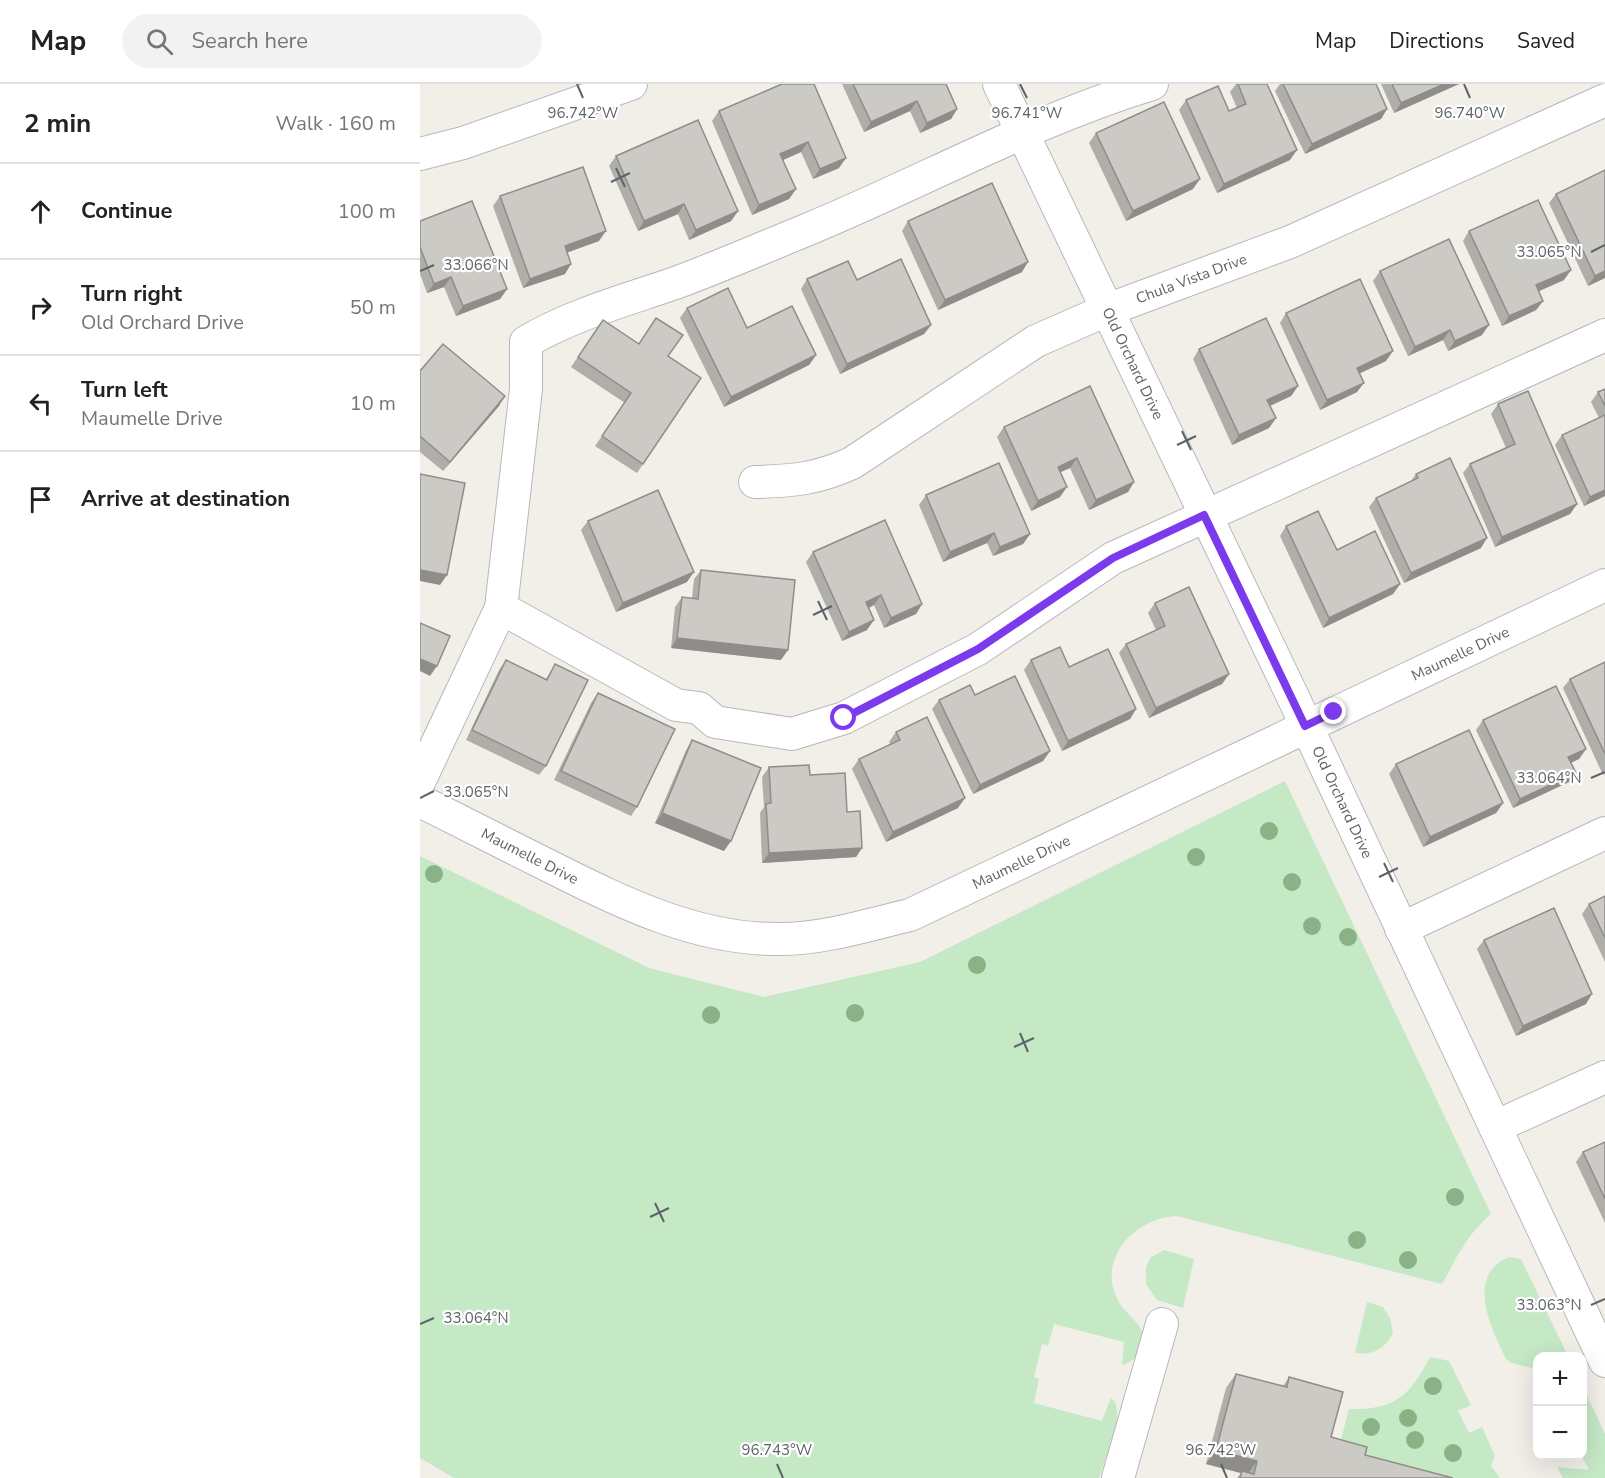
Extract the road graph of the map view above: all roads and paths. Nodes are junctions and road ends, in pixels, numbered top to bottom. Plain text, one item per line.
1 (631, 84) edge
2 (999, 84) edge
3 (1152, 84) edge
4 (1605, 100) edge
5 (1022, 132) junction
6 (420, 154) edge
7 (1107, 310) junction
8 (1605, 335) edge
9 (755, 482) dead end
10 (1204, 515) junction
11 (1605, 585) edge
12 (501, 608) junction
13 (1305, 726) junction
14 (420, 780) edge
15 (420, 801) edge
16 (1605, 833) edge
17 (1401, 929) junction
18 (1605, 1077) edge
19 (1495, 1127) junction
20 (1596, 1319) edge
21 (1162, 1324) dead end
22 (1605, 1361) edge
23 (1118, 1478) edge

1 - 6 street
2 - 5 street, Old Orchard Drive
3 - 5 street
4 - 7 street, Chula Vista Drive
5 - 7 street, Old Orchard Drive
5 - 12 street
7 - 9 street, Chula Vista Drive
7 - 10 street, Old Orchard Drive
8 - 10 street
10 - 12 street
10 - 13 street, Old Orchard Drive
11 - 13 street, Maumelle Drive
12 - 14 street
13 - 15 street, Maumelle Drive
13 - 17 street, Old Orchard Drive
16 - 17 street
17 - 19 street, Old Orchard Drive
18 - 19 street
19 - 20 street, Old Orchard Drive
20 - 22 street, Old Orchard Drive
21 - 23 street

